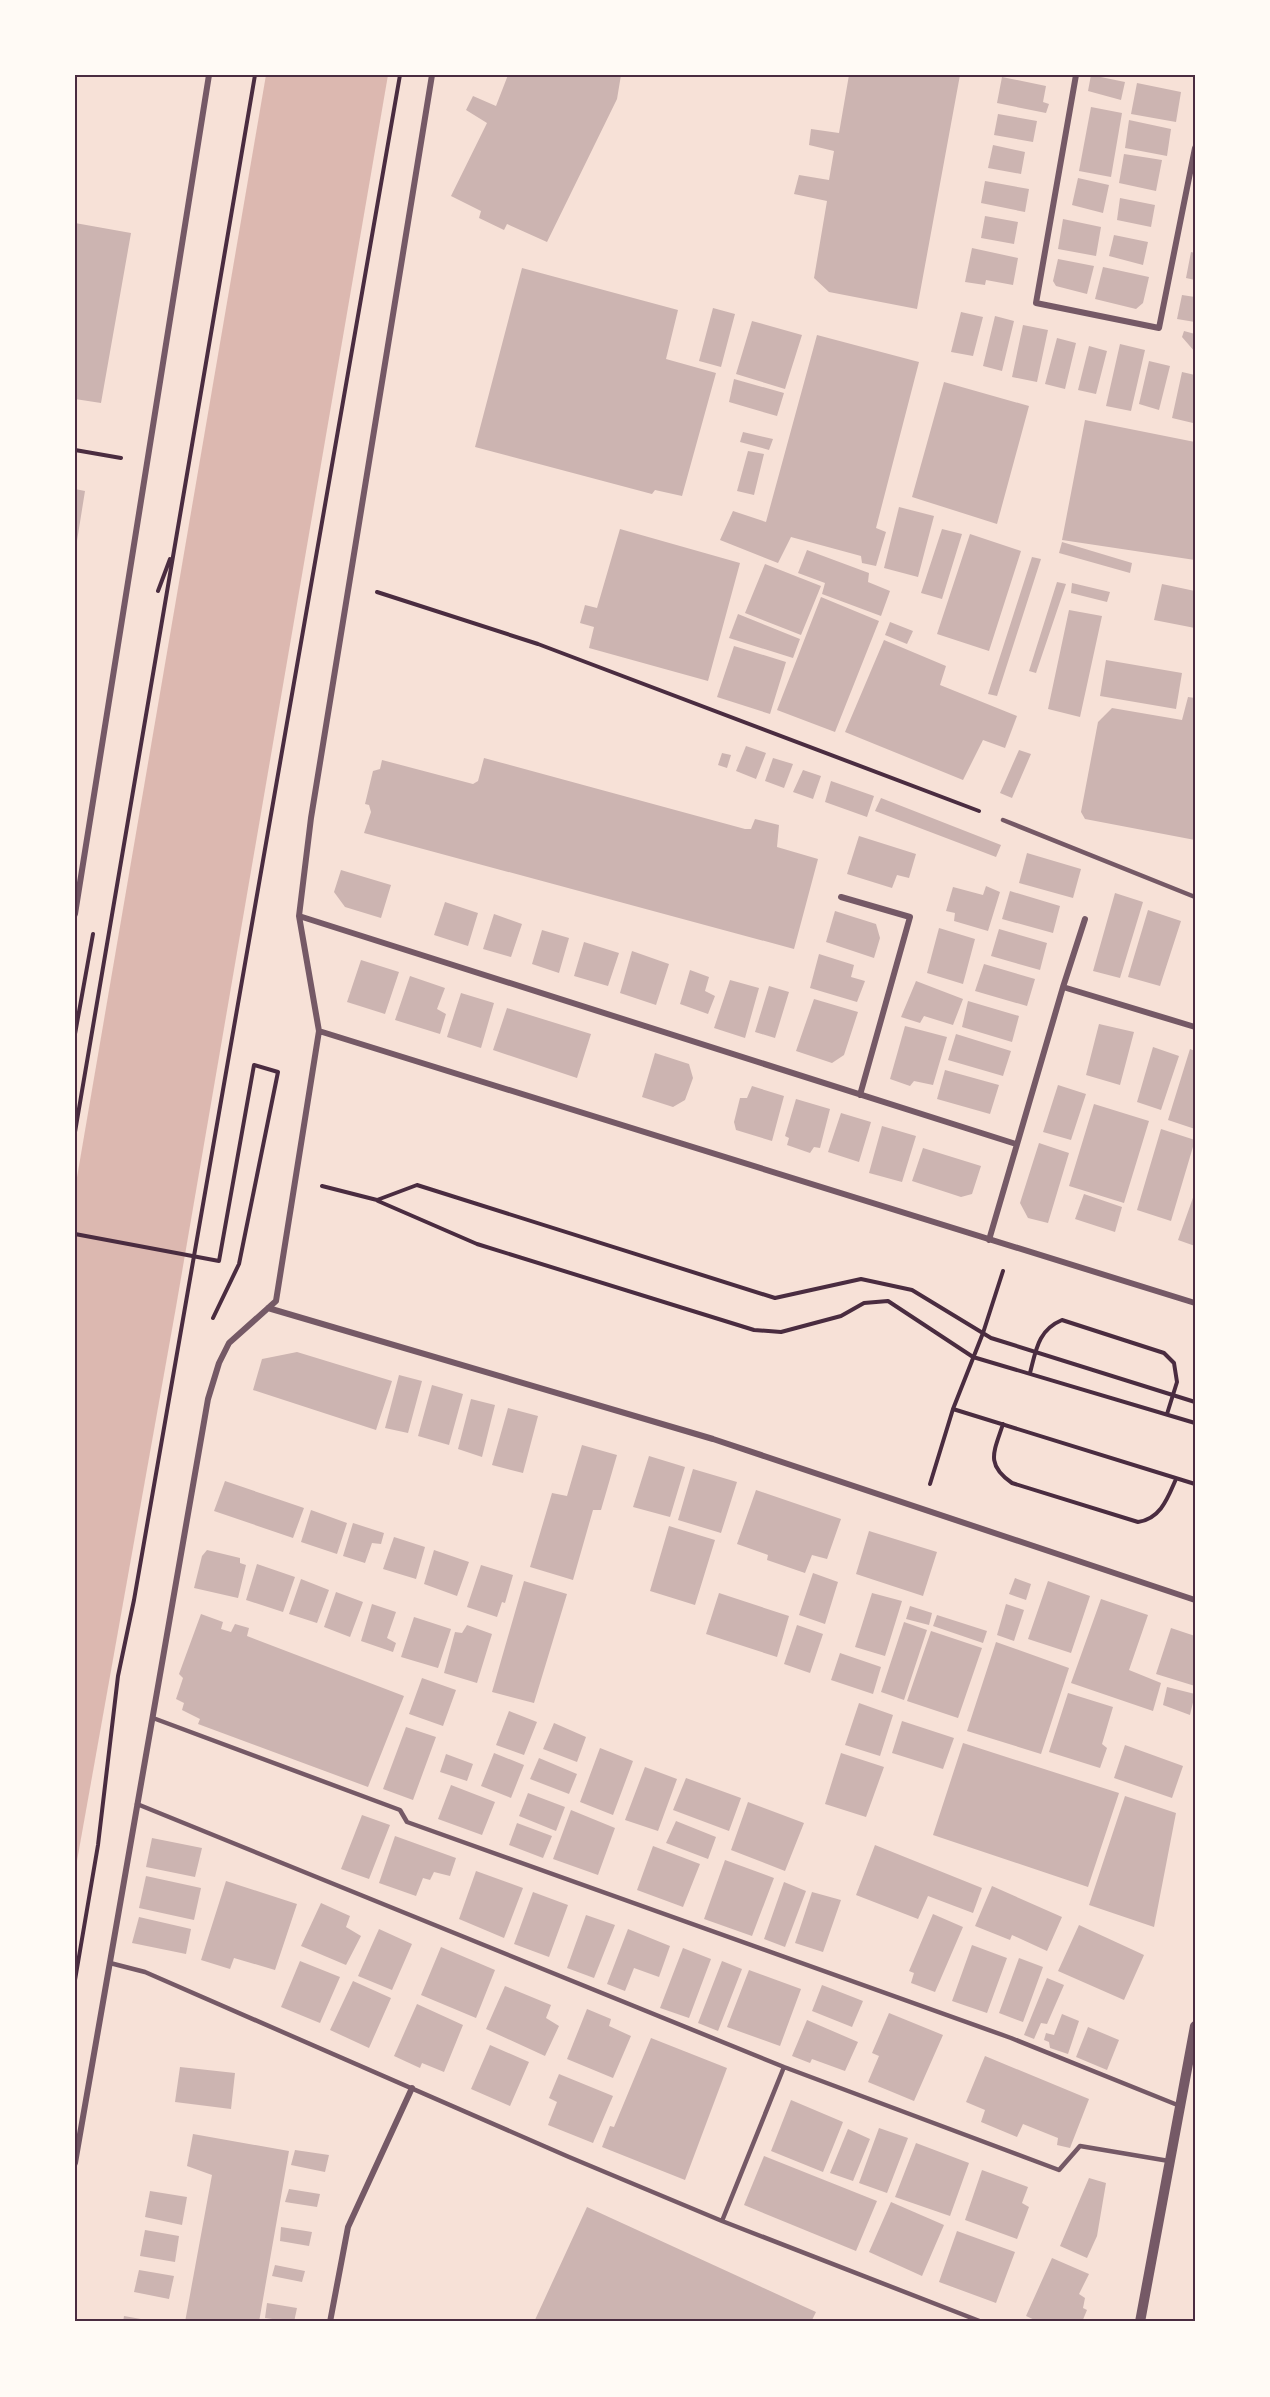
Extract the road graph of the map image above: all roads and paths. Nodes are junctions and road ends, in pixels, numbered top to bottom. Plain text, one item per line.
1 (209, 75) edge
2 (255, 75) edge
3 (400, 75) edge
4 (432, 75) edge
5 (1076, 75) edge
6 (1195, 148) edge
7 (75, 450) edge
8 (130, 460) dead end
9 (350, 584) junction
10 (1003, 820) joint
11 (841, 897) dead end
12 (1195, 897) edge
13 (75, 914) edge
14 (299, 916) junction
15 (1085, 919) dead end
16 (1063, 987) junction
17 (1195, 1027) edge
18 (319, 1031) junction
19 (860, 1095) junction
20 (75, 1132) edge
21 (1016, 1144) junction
22 (258, 1171) dead end
23 (322, 1186) dead end
24 (377, 1200) junction
25 (75, 1234) edge
26 (989, 1240) junction
27 (1005, 1263) dead end
28 (1195, 1303) edge
29 (268, 1308) junction
30 (983, 1333) junction
31 (1036, 1352) junction
32 (973, 1357) junction
33 (1030, 1373) junction
34 (1172, 1395) junction
35 (1195, 1402) edge
36 (953, 1409) junction
37 (1167, 1414) junction
38 (1195, 1423) edge
39 (1003, 1424) junction
40 (1176, 1479) junction
41 (1195, 1485) edge
42 (922, 1510) junction
43 (1195, 1600) edge
44 (153, 1718) junction
45 (137, 1804) junction
46 (110, 1963) junction
47 (75, 1980) edge
48 (1195, 2026) edge
49 (784, 2067) junction
50 (412, 2088) junction
51 (1180, 2106) junction
52 (1169, 2161) junction
53 (75, 2163) edge
54 (722, 2221) junction
55 (330, 2322) edge
56 (982, 2322) edge
57 (1140, 2322) edge

1 - 13 street
2 - 20 path
3 - 47 path
4 - 9 street
5 - 6 street
7 - 8 path
9 - 10 path
9 - 14 street
10 - 12 lane
11 - 19 street
14 - 18 street
14 - 19 street
15 - 16 street
16 - 17 street
16 - 21 street
18 - 26 street
18 - 29 street
19 - 21 street
21 - 26 street
22 - 25 path
23 - 24 path
24 - 30 path
24 - 32 path
26 - 28 street
27 - 30 path
29 - 42 street
29 - 44 street
30 - 31 path
30 - 32 path
31 - 33 path
31 - 34 path
31 - 34 path
32 - 33 path
32 - 36 path
33 - 37 path
34 - 35 path
34 - 37 path
36 - 39 path
36 - 42 path
37 - 38 path
39 - 40 path
39 - 40 path
40 - 41 path
42 - 43 street
44 - 45 street
44 - 51 lane
45 - 46 street
45 - 49 lane
46 - 50 lane
46 - 53 street
48 - 51 street
49 - 52 lane
49 - 54 lane
50 - 54 lane
50 - 55 street
51 - 52 street
52 - 57 street
54 - 56 lane

